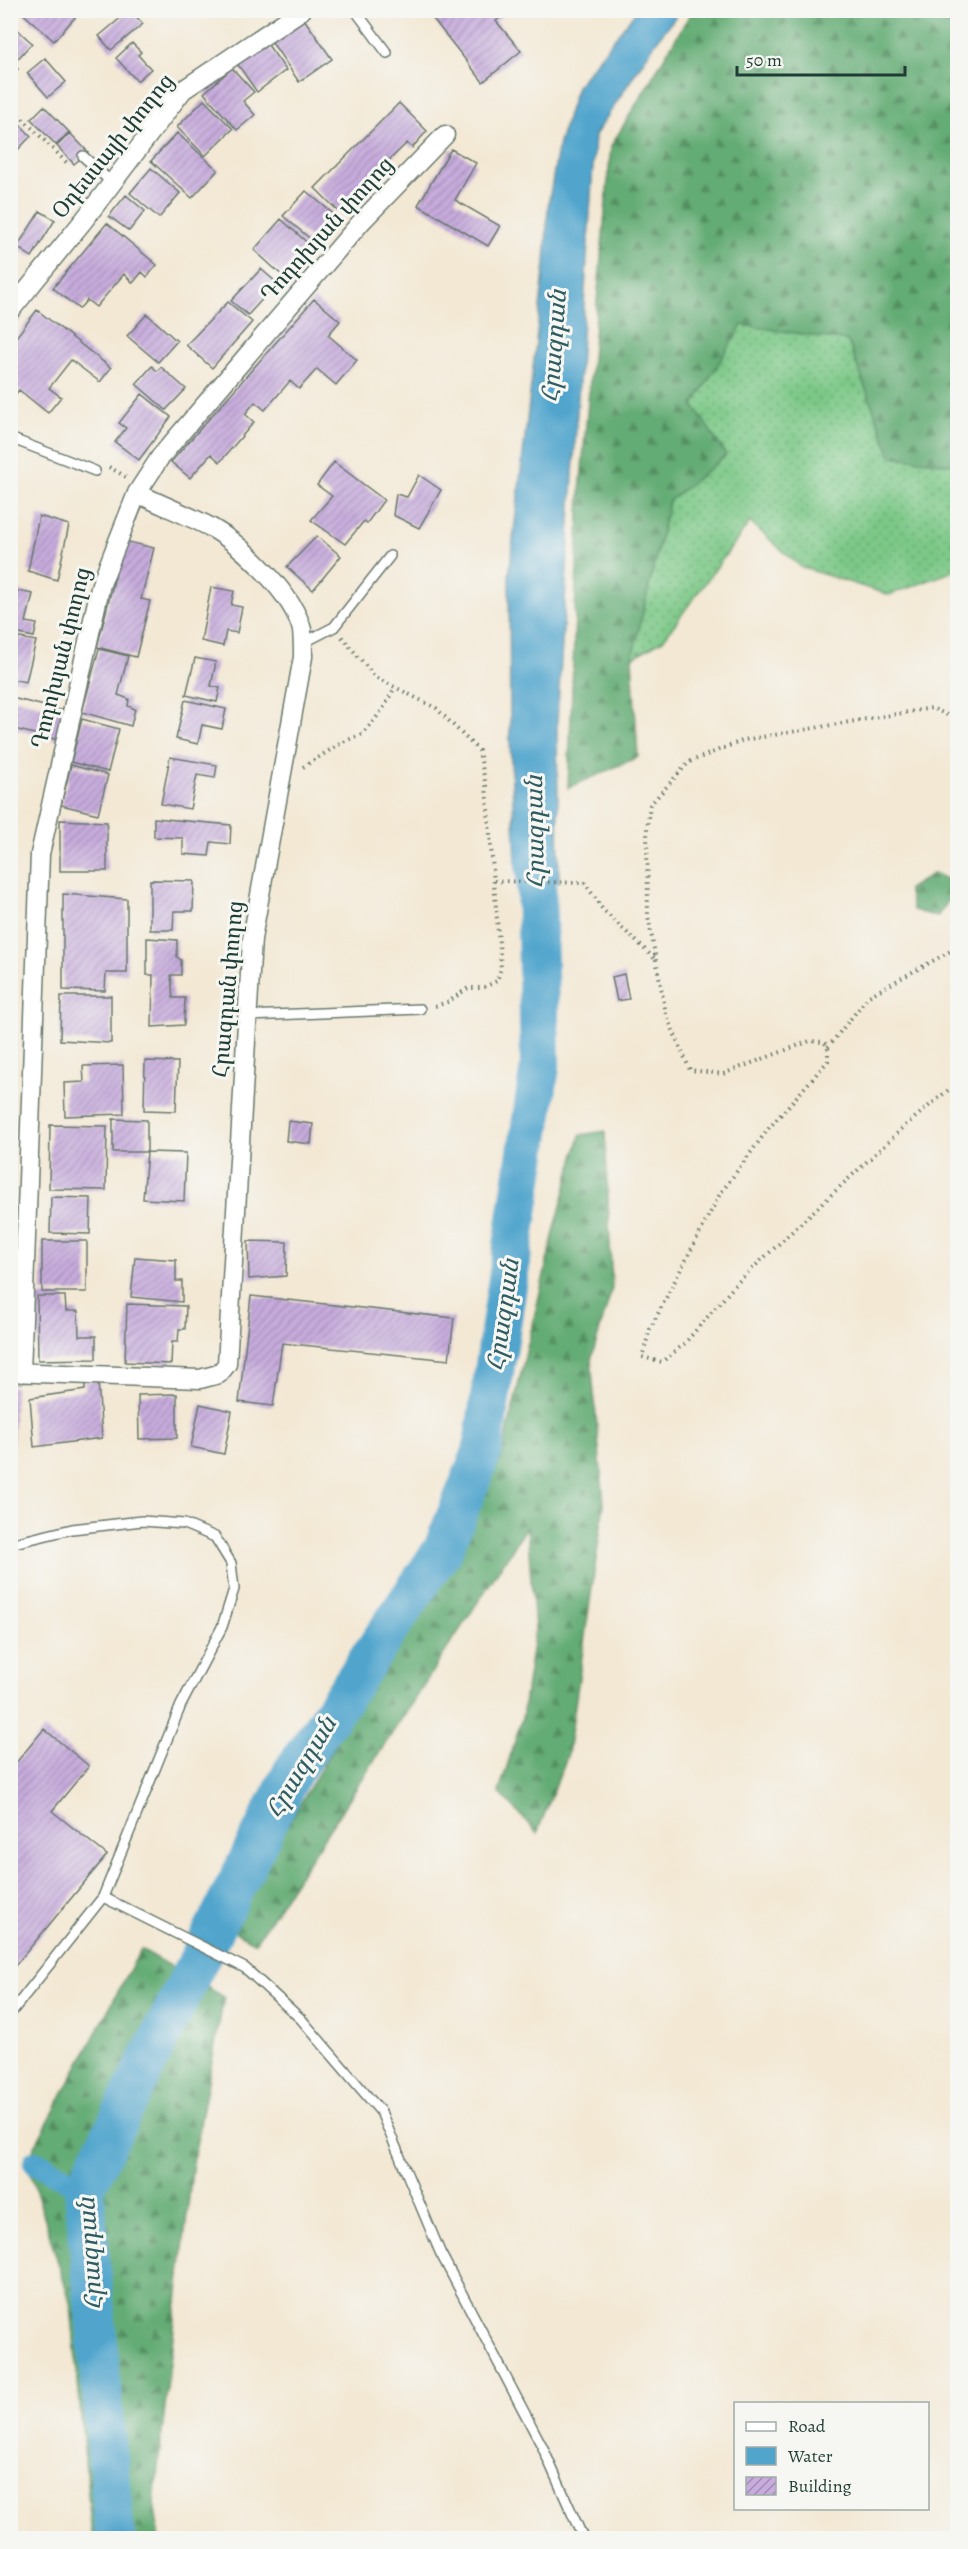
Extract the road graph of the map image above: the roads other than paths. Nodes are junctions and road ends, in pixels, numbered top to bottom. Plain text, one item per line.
1 (302, 10) edge
2 (356, 10) edge
3 (387, 53) dead end
4 (169, 88) dead end
5 (445, 135) dead end
6 (140, 147) junction
7 (83, 156) dead end
8 (111, 182) junction
9 (10, 311) edge
10 (10, 438) edge
11 (95, 471) dead end
12 (135, 485) junction
13 (390, 556) dead end
14 (303, 643) junction
15 (420, 1010) road end
16 (248, 1016) junction
17 (16, 1372) edge
18 (10, 1544) edge
19 (103, 1897) junction
20 (10, 2014) edge
21 (583, 2538) edge

1 - 6 street, Օդեսսայի փողոց
2 - 3 lane
4 - 6 lane
5 - 12 street, Դոդոխյան փողոց
6 - 8 street, Օդեսսայի փողոց
7 - 8 lane
8 - 9 street, Օդեսսայի փողոց
10 - 11 lane
12 - 14 street, Հրազդան փողոց
12 - 17 street, Դոդոխյան փողոց
13 - 14 lane
14 - 16 street, Հրազդան փողոց
15 - 16 lane
16 - 17 street, Հրազդան փողոց
18 - 19 lane
19 - 20 lane
19 - 21 lane

